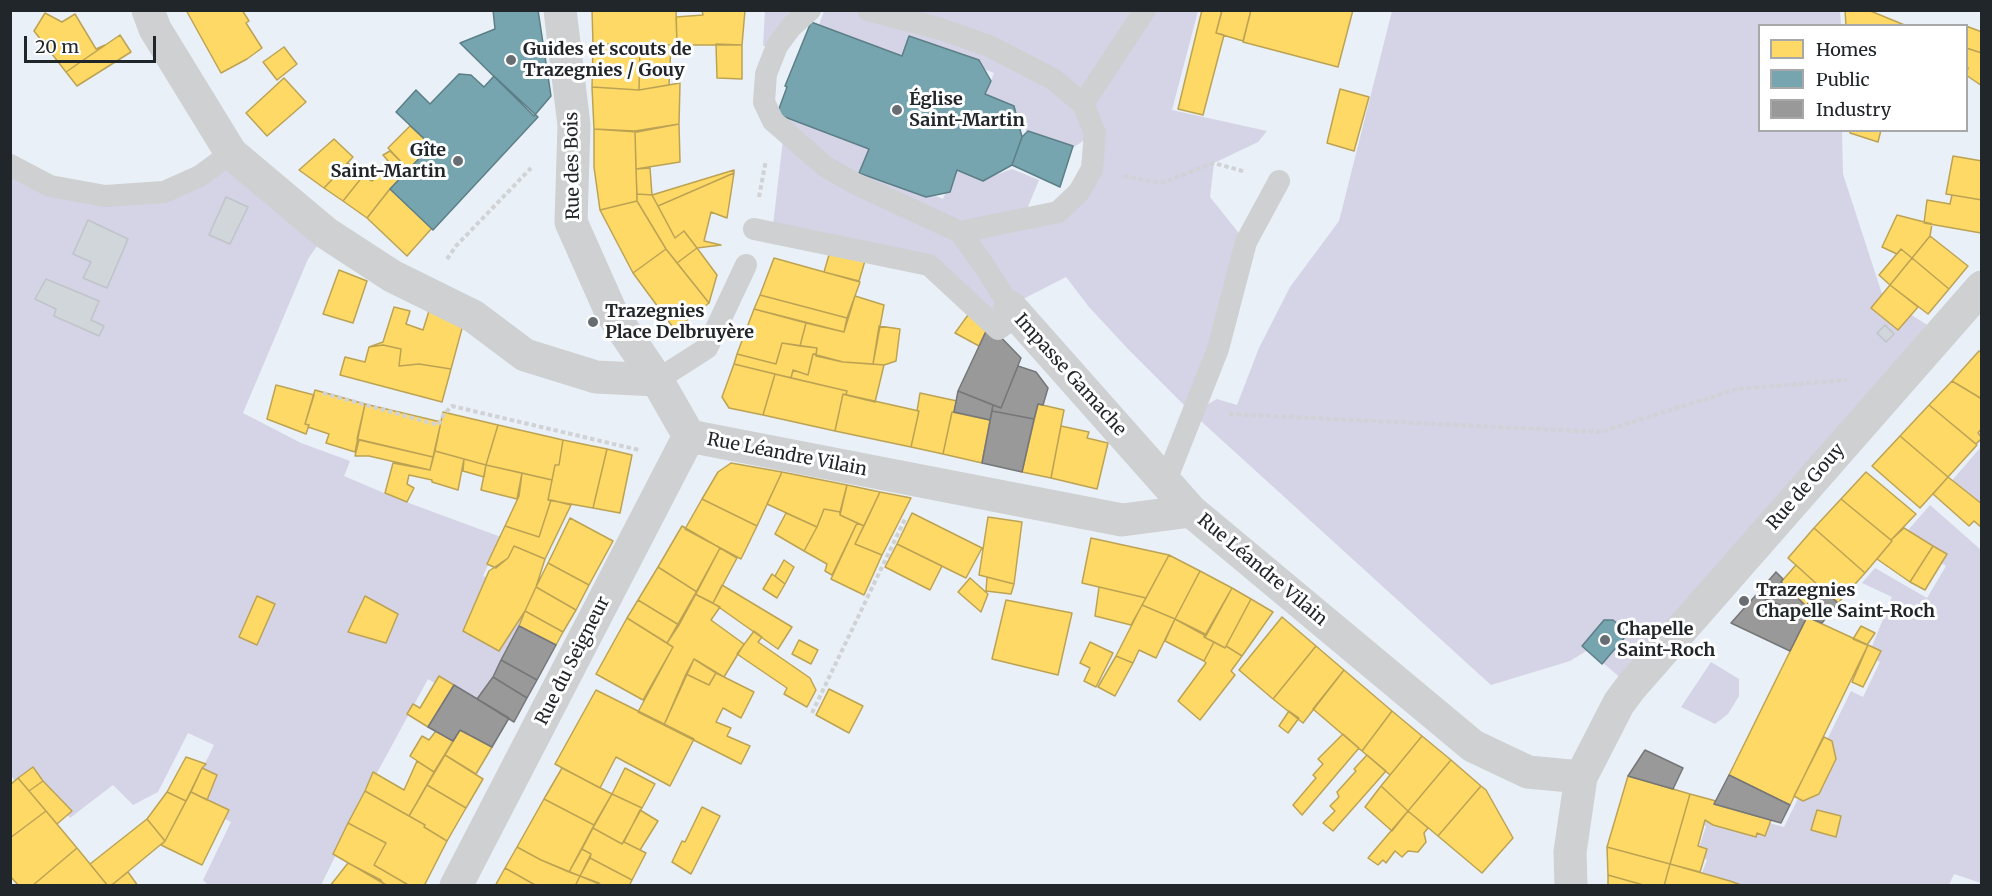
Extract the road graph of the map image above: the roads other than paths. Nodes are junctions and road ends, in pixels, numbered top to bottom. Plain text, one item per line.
1 (148, 10) edge
2 (560, 10) edge
3 (810, 10) edge
4 (868, 10) edge
5 (1145, 10) edge
6 (1083, 104) junction
7 (231, 153) junction
8 (10, 165) edge
9 (1279, 181) road end
10 (754, 230) dead end
11 (960, 232) junction
12 (746, 265) dead end
13 (1982, 287) edge
14 (1013, 311) junction
15 (657, 380) junction
16 (689, 436) junction
17 (1166, 483) junction
18 (1191, 511) junction
19 (1581, 777) junction
20 (456, 885) edge
21 (1571, 885) edge

1 - 7 street
2 - 15 street, Rue des Bois
3 - 11 lane, Impasse Gamache
4 - 6 lane
5 - 6 lane
6 - 11 lane
7 - 8 lane
7 - 15 street
9 - 17 lane
10 - 14 lane
11 - 14 lane, Impasse Gamache
12 - 15 lane
13 - 19 street, Rue de Gouy
14 - 17 street, Impasse Gamache
15 - 16 street, Rue des Bois
16 - 18 street, Rue Léandre Vilain
16 - 20 street, Rue du Seigneur
17 - 18 street, Impasse Gamache
18 - 19 street, Rue Léandre Vilain
19 - 21 street, Rue de Gouy

